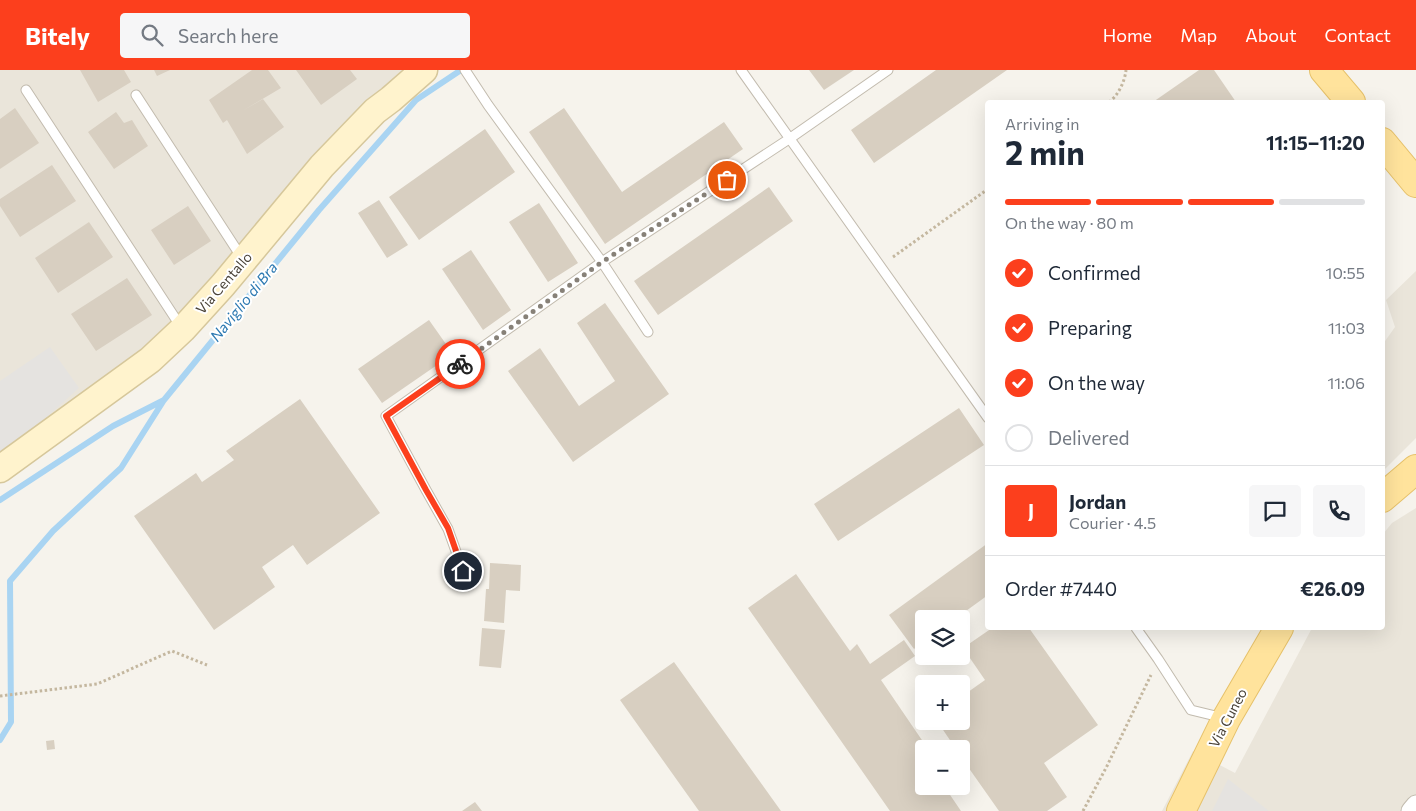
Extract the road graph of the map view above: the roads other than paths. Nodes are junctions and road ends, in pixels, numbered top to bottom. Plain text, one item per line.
1 (424, 70) edge
2 (466, 70) edge
3 (741, 70) edge
4 (888, 70) edge
5 (1324, 70) edge
6 (26, 90) dead end
7 (136, 95) dead end
8 (1349, 100) edge
9 (789, 138) junction
10 (1385, 146) edge
11 (1416, 183) edge
12 (243, 260) junction
13 (602, 262) junction
14 (183, 329) junction
15 (648, 332) dead end
16 (985, 414) edge
17 (1416, 469) edge
18 (0, 470) edge
19 (1416, 476) edge
20 (1385, 496) edge
21 (1385, 497) edge
22 (463, 571) dead end
23 (1137, 630) edge
24 (1278, 630) edge
25 (1226, 719) junction
26 (1416, 804) edge
27 (1181, 811) edge
28 (1411, 811) edge

1 - 12 main road, Via Centallo
2 - 13 lane
3 - 9 lane
4 - 9 lane
5 - 8 main road
6 - 14 lane
7 - 12 lane
9 - 13 lane
9 - 16 lane
10 - 11 main road
12 - 14 main road, Via Centallo
13 - 15 lane
13 - 22 lane
14 - 18 main road, Via Centallo
17 - 20 main road
19 - 21 main road
23 - 25 lane
24 - 25 main road, Via Cuneo
25 - 27 main road, Via Cuneo
26 - 28 street

